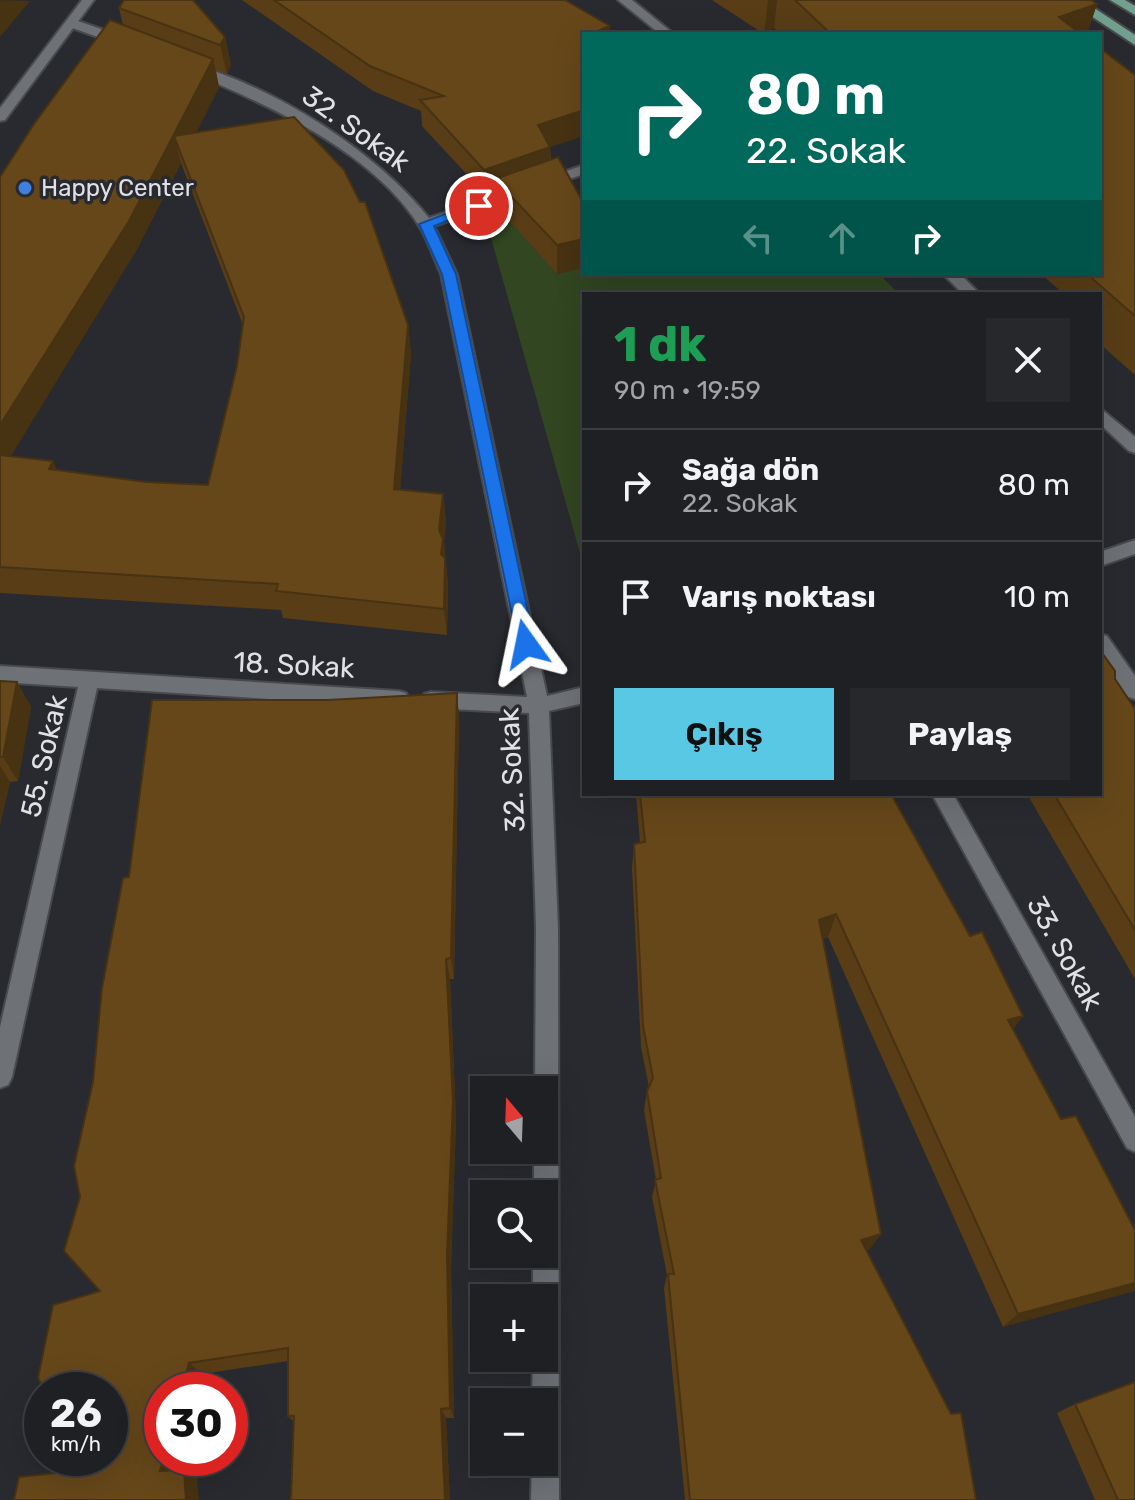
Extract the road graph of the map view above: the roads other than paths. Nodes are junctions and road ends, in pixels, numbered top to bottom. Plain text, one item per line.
1 (88, 0) edge
2 (624, 0) edge
3 (1073, 0) edge
4 (1116, 0) edge
5 (1135, 11) edge
6 (72, 23) junction
7 (665, 32) edge
8 (1135, 41) edge
9 (147, 50) edge
10 (175, 61) edge
11 (0, 117) edge
12 (582, 170) edge
13 (426, 224) junction
14 (953, 276) edge
15 (970, 292) edge
16 (1102, 416) edge
17 (1135, 447) edge
18 (1135, 547) edge
19 (1102, 558) edge
20 (1102, 644) edge
21 (0, 674) edge
22 (89, 682) junction
23 (1135, 691) edge
24 (582, 695) edge
25 (539, 706) junction
26 (943, 796) edge
27 (0, 1077) edge
28 (1135, 1140) edge
29 (545, 1500) edge

1 - 6 street
2 - 7 street
3 - 8 main road
4 - 5 main road
6 - 9 street
6 - 11 street
10 - 13 street, 32. Sokak
12 - 13 street
13 - 25 street, 32. Sokak
14 - 15 street
16 - 17 street
18 - 19 street
20 - 23 street
21 - 22 street, 18. Sokak
22 - 25 street, 18. Sokak
22 - 27 street, 55. Sokak
24 - 25 street, 18. Sokak
25 - 29 street, 32. Sokak
26 - 28 street, 33. Sokak

